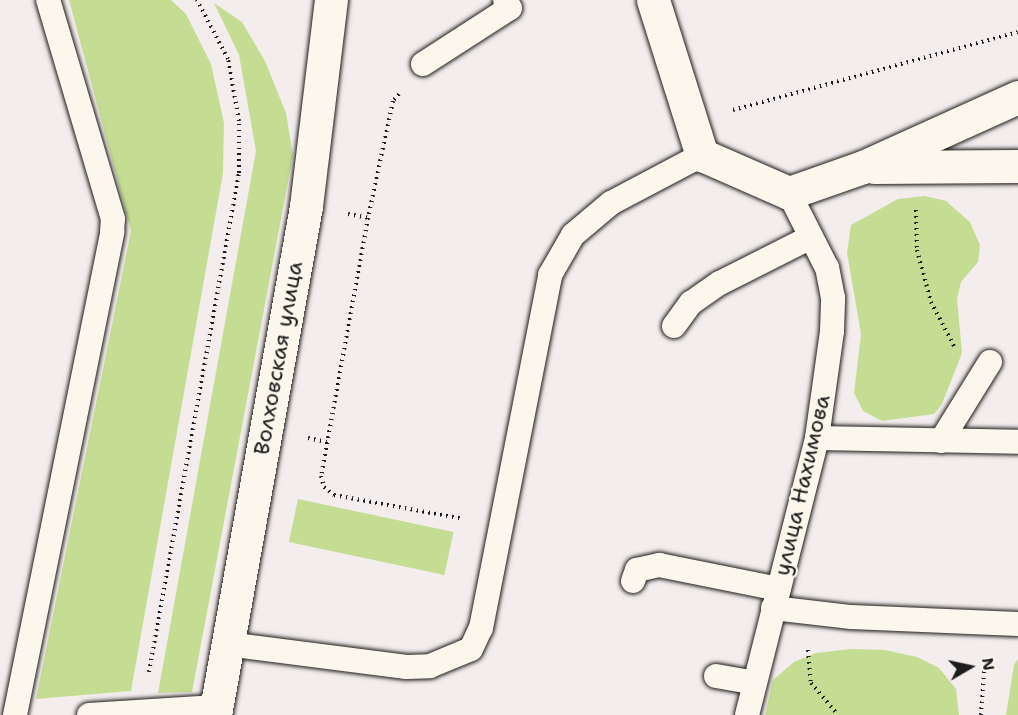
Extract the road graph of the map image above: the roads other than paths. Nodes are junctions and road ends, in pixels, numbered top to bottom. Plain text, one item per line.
1 (48, 0) edge
2 (331, 0) edge
3 (653, 0) edge
4 (512, 3) edge
5 (423, 64) road end
6 (1018, 97) edge
7 (702, 155) junction
8 (1018, 166) edge
9 (863, 167) junction
10 (789, 193) junction
11 (811, 237) junction
12 (674, 326) dead end
13 (990, 362) dead end
14 (817, 438) junction
15 (941, 441) junction
16 (1018, 442) edge
17 (633, 581) dead end
18 (776, 599) junction
19 (1018, 624) edge
20 (227, 644) junction
21 (716, 676) dead end
22 (754, 683) junction
23 (215, 711) edge
24 (15, 715) edge
25 (89, 715) edge
26 (747, 715) edge

1 - 24 lane
2 - 20 street, Волховская улица
3 - 7 street
4 - 5 lane
6 - 9 street
7 - 10 street
7 - 20 lane
8 - 9 street
9 - 10 street
10 - 11 lane, улица Нахимова
11 - 12 lane
11 - 14 lane, улица Нахимова
13 - 15 lane
14 - 15 lane
14 - 18 lane, улица Нахимова
15 - 16 lane
17 - 18 lane
18 - 19 lane
18 - 22 lane, улица Нахимова
20 - 23 street, Волховская улица
21 - 22 lane
22 - 26 lane, улица Нахимова
23 - 25 lane

